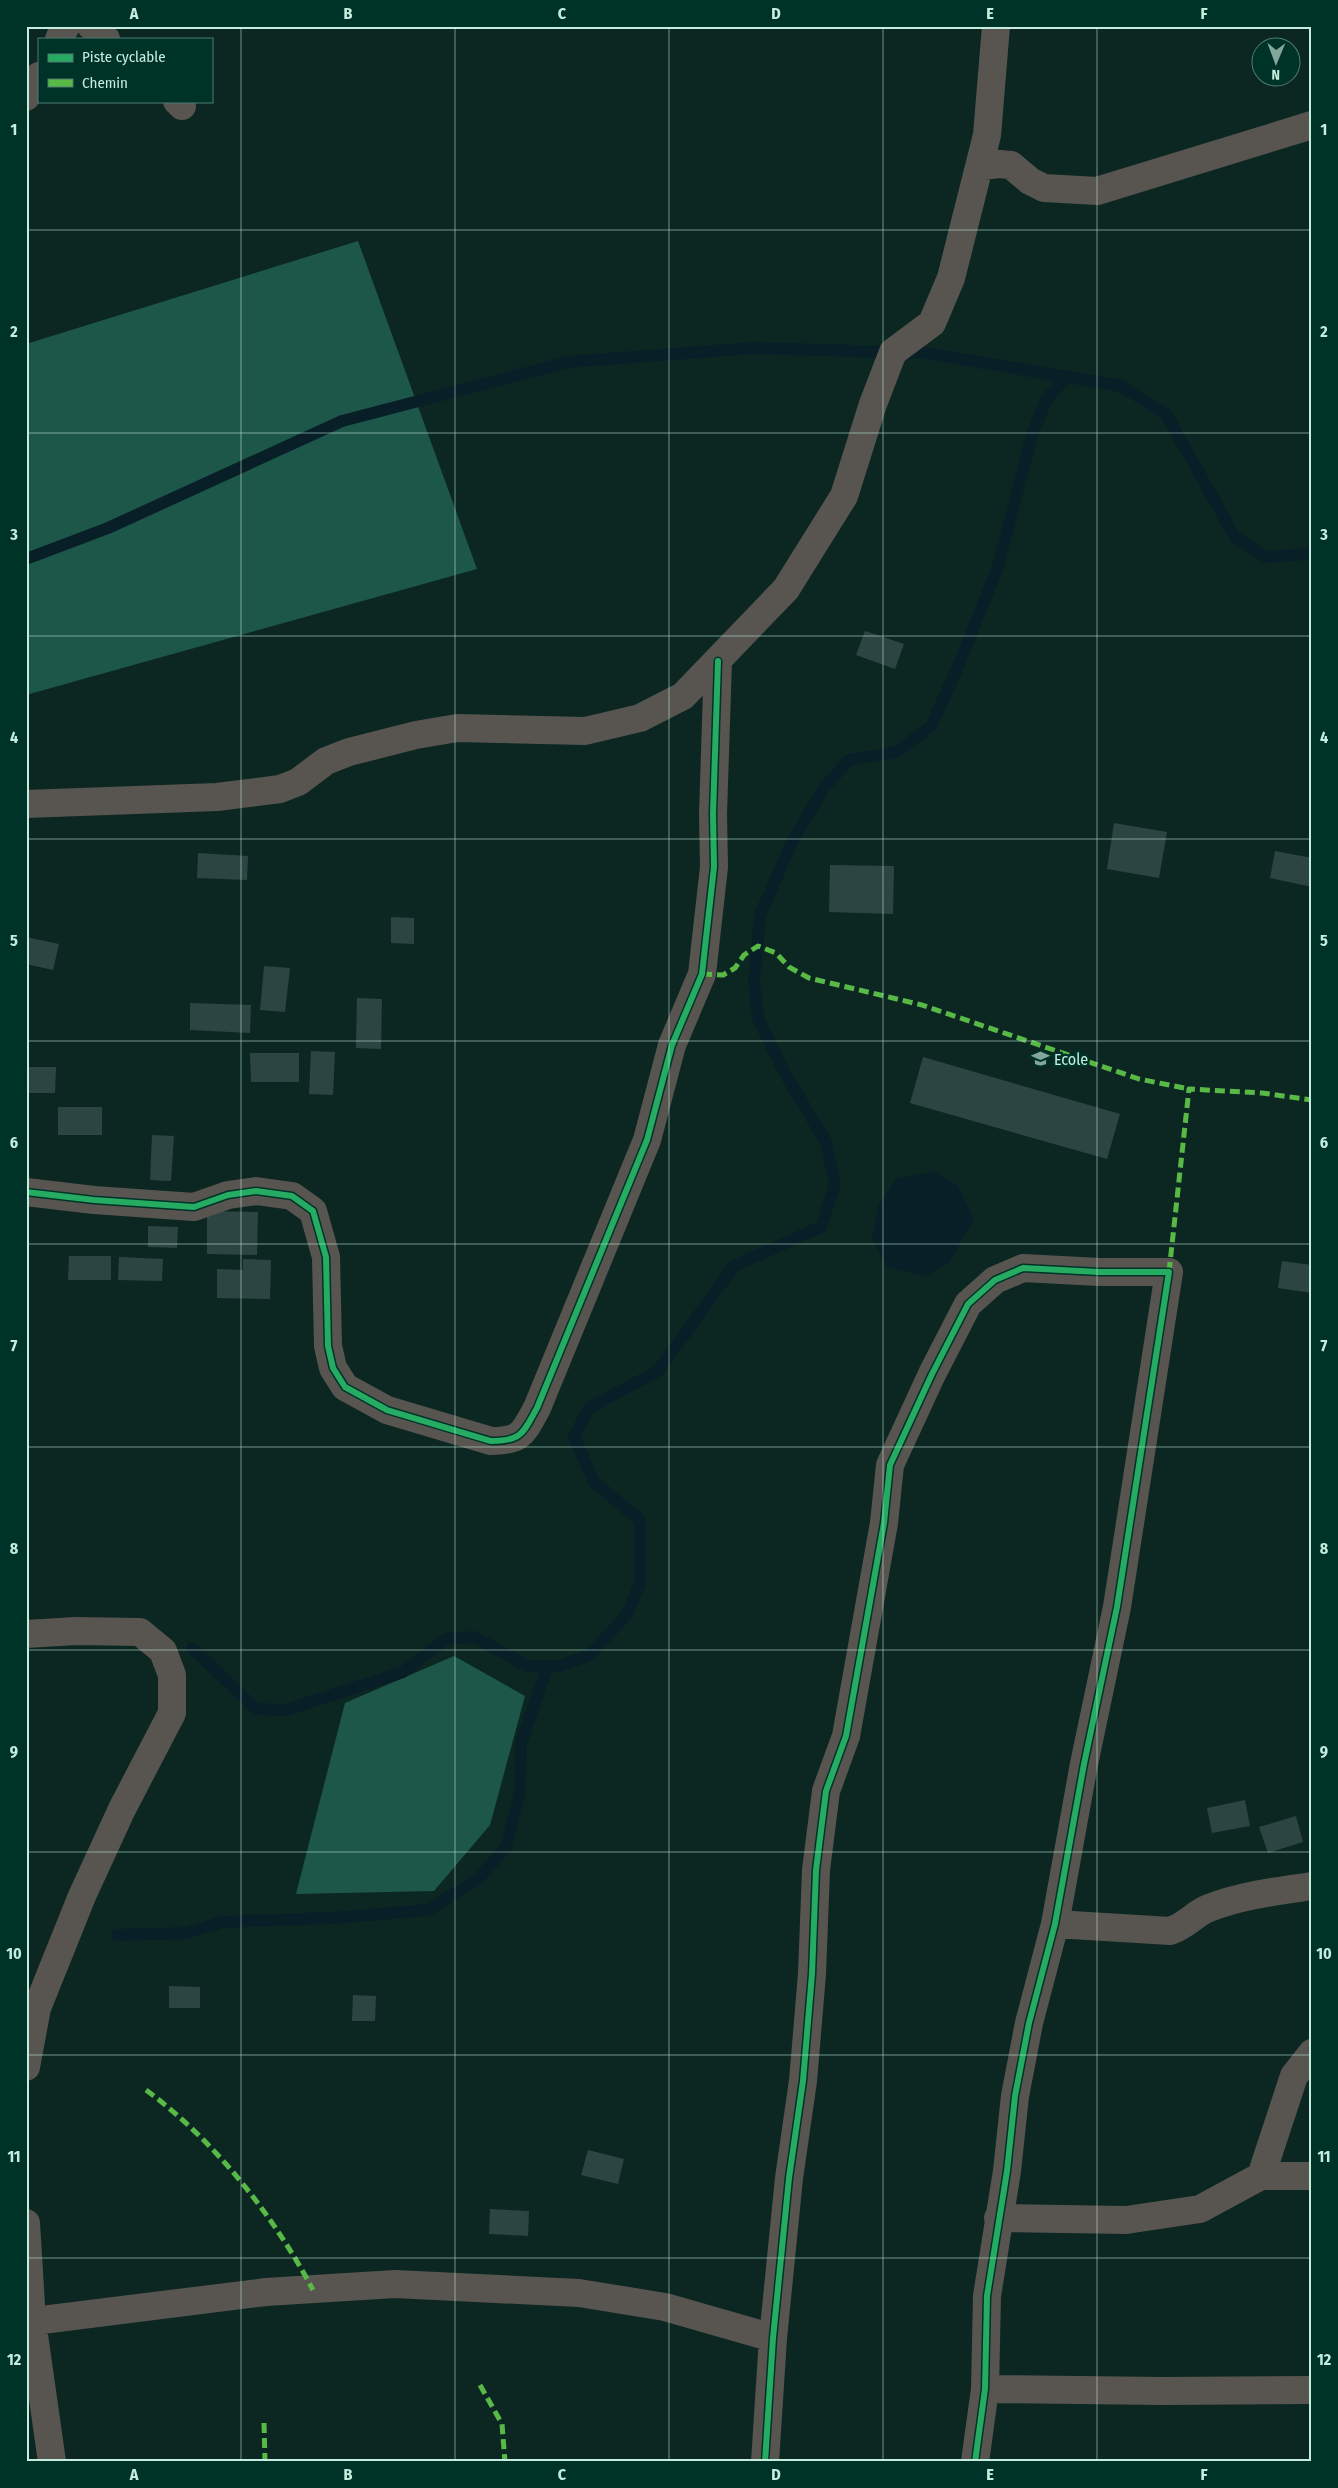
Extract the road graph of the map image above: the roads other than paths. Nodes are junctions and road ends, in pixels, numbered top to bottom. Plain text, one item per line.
1 (66, 26) edge
2 (91, 26) edge
3 (996, 26) edge
4 (60, 38) edge
5 (105, 38) edge
6 (38, 78) edge
7 (26, 97) edge
8 (1312, 125) edge
9 (979, 167) junction
10 (718, 661) junction
11 (26, 804) edge
12 (26, 1192) edge
13 (26, 1634) edge
14 (1312, 1886) edge
15 (1055, 1924) junction
16 (1312, 2053) edge
17 (26, 2067) edge
18 (1261, 2176) junction
19 (1312, 2176) edge
20 (998, 2218) junction
21 (26, 2223) edge
22 (29, 2321) edge
23 (773, 2338) junction
24 (985, 2389) junction
25 (1312, 2390) edge
26 (52, 2462) edge
27 (765, 2462) edge
28 (975, 2462) edge

1 - 4 street
2 - 5 street
3 - 9 street
6 - 7 street
8 - 9 street
9 - 10 street
10 - 11 street
10 - 12 street
13 - 17 street
14 - 15 street
15 - 20 street
15 - 23 street
16 - 18 street
18 - 19 street
18 - 20 street
20 - 24 street
21 - 22 street
22 - 23 street
22 - 26 street
23 - 27 street
24 - 25 street
24 - 28 street

